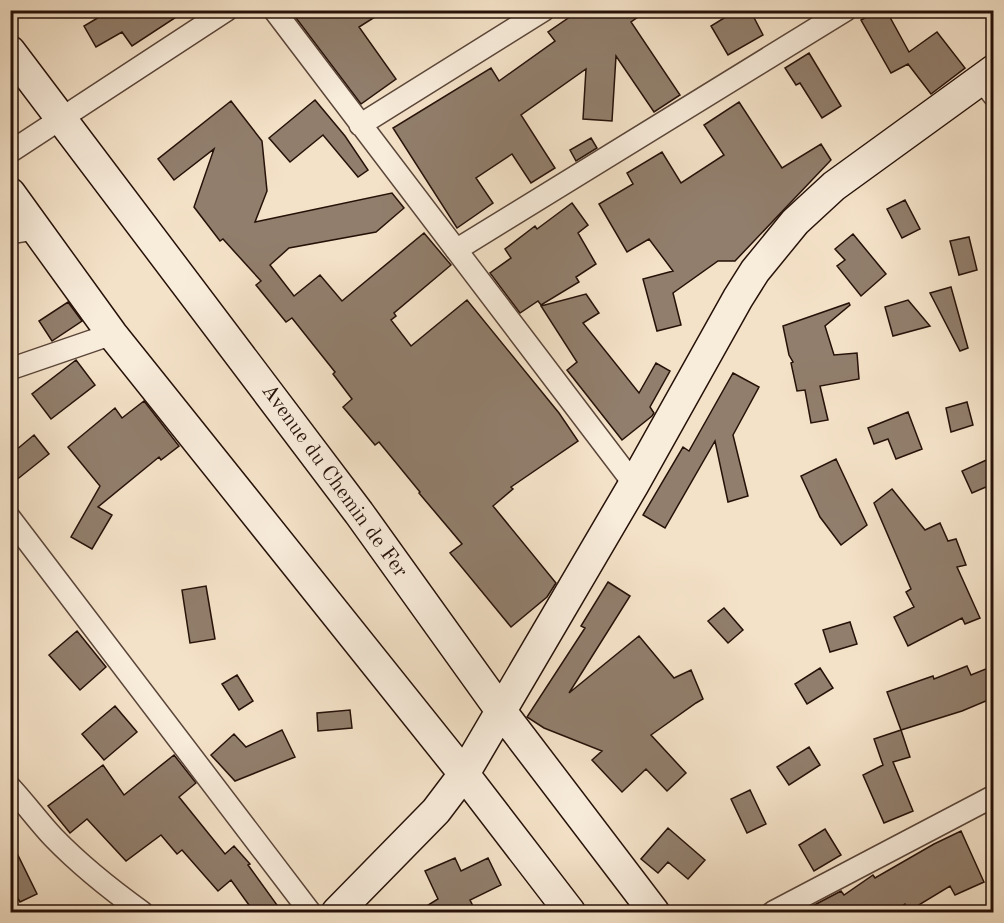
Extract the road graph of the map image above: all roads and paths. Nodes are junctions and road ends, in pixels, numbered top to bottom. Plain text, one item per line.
1 (227, 10) edge
2 (274, 10) edge
3 (544, 10) edge
4 (846, 10) edge
5 (10, 51) edge
6 (989, 82) edge
7 (62, 118) junction
8 (360, 125) junction
9 (10, 152) edge
10 (10, 193) edge
11 (23, 231) edge
12 (456, 250) junction
13 (112, 334) junction
14 (10, 369) edge
15 (634, 484) junction
16 (10, 518) edge
17 (31, 548) junction
18 (10, 553) edge
19 (501, 711) junction
20 (464, 774) junction
21 (10, 787) edge
22 (993, 796) edge
23 (142, 912) edge
24 (310, 912) edge
25 (337, 912) edge
26 (570, 912) edge
27 (654, 912) edge
28 (772, 912) edge

1 - 7 street
2 - 8 street
3 - 8 street
4 - 12 street
5 - 7 street, Avenue du Chemin de Fer
6 - 15 street
7 - 9 street
7 - 19 street, Avenue du Chemin de Fer
8 - 12 street
10 - 11 street
11 - 13 street
12 - 15 street
13 - 14 street
13 - 20 street
15 - 19 street
16 - 17 street
17 - 18 street
17 - 24 street
19 - 20 street
19 - 27 street, Avenue du Chemin de Fer
20 - 25 street
20 - 26 street
21 - 23 street
22 - 28 street

